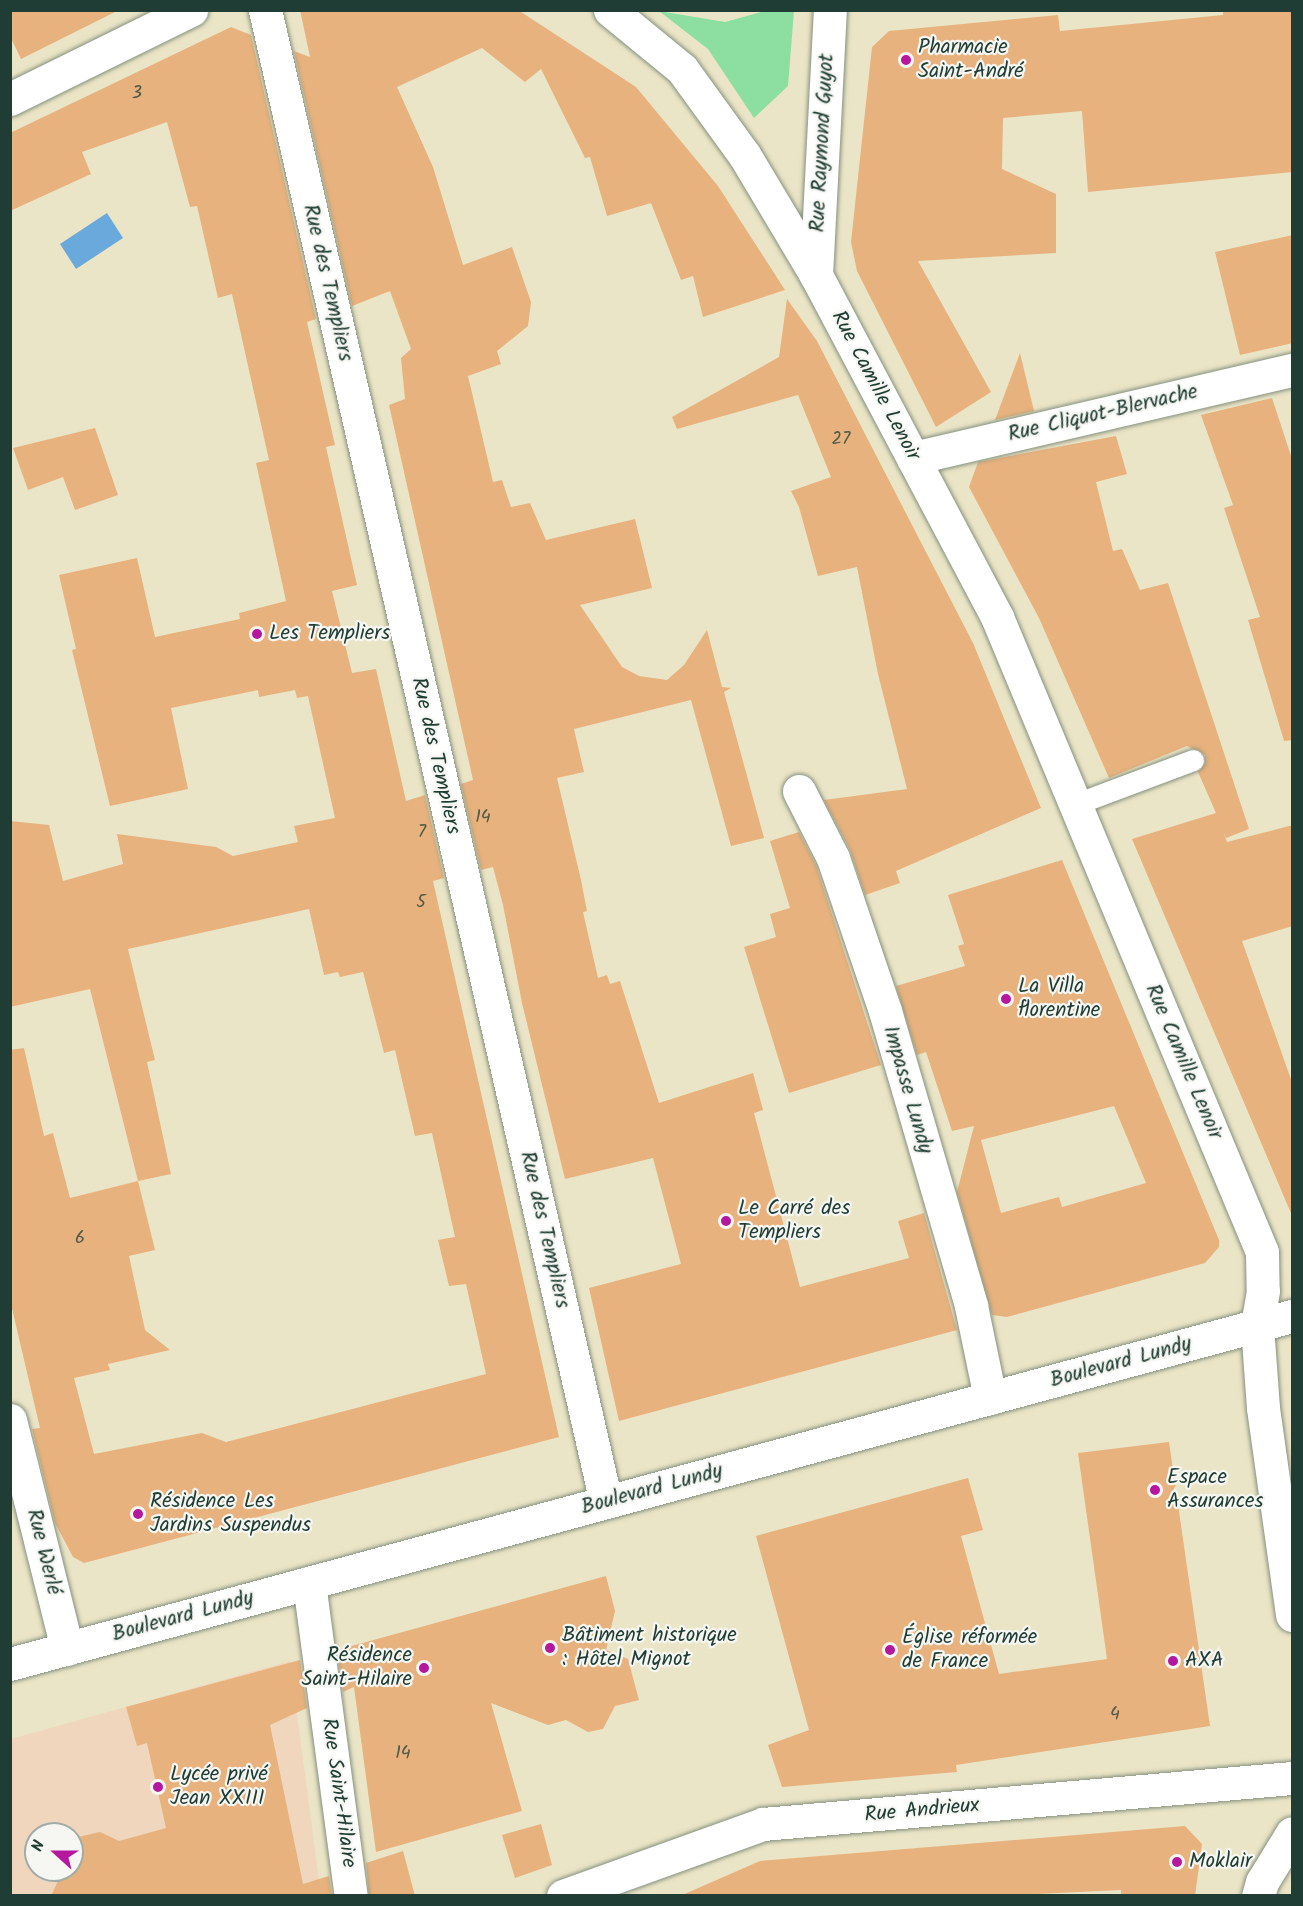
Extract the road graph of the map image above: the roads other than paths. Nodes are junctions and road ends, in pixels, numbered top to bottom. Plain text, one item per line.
1 (191, 10) edge
2 (265, 10) edge
3 (610, 10) edge
4 (830, 10) edge
5 (10, 99) edge
6 (816, 275) junction
7 (1292, 371) edge
8 (913, 458) junction
9 (1193, 760) dead end
10 (799, 791) dead end
11 (1076, 804) junction
12 (1293, 1316) edge
13 (1257, 1326) junction
14 (990, 1398) junction
15 (10, 1419) edge
16 (606, 1502) junction
17 (309, 1583) junction
18 (1293, 1615) edge
19 (67, 1649) junction
20 (10, 1664) edge
21 (1293, 1778) edge
22 (1293, 1833) edge
23 (351, 1896) edge
24 (563, 1896) edge
25 (1258, 1896) edge

1 - 5 street
2 - 16 street, Rue des Templiers
3 - 6 street, Rue Camille Lenoir
4 - 6 street, Rue Raymond Guyot
6 - 8 street, Rue Camille Lenoir
7 - 8 street, Rue Cliquot-Blervache
8 - 11 street, Rue Camille Lenoir
9 - 11 lane
10 - 14 street, Impasse Lundy
11 - 13 street, Rue Camille Lenoir
12 - 13 street, Boulevard Lundy
13 - 14 street, Boulevard Lundy
13 - 18 street, Rue Camille Lenoir
14 - 16 street, Boulevard Lundy
15 - 19 street, Rue Werlé
16 - 17 street, Boulevard Lundy
17 - 19 street, Boulevard Lundy
17 - 23 street, Rue Saint-Hilaire
19 - 20 street, Boulevard Lundy
21 - 24 street, Rue Andrieux
22 - 25 street

